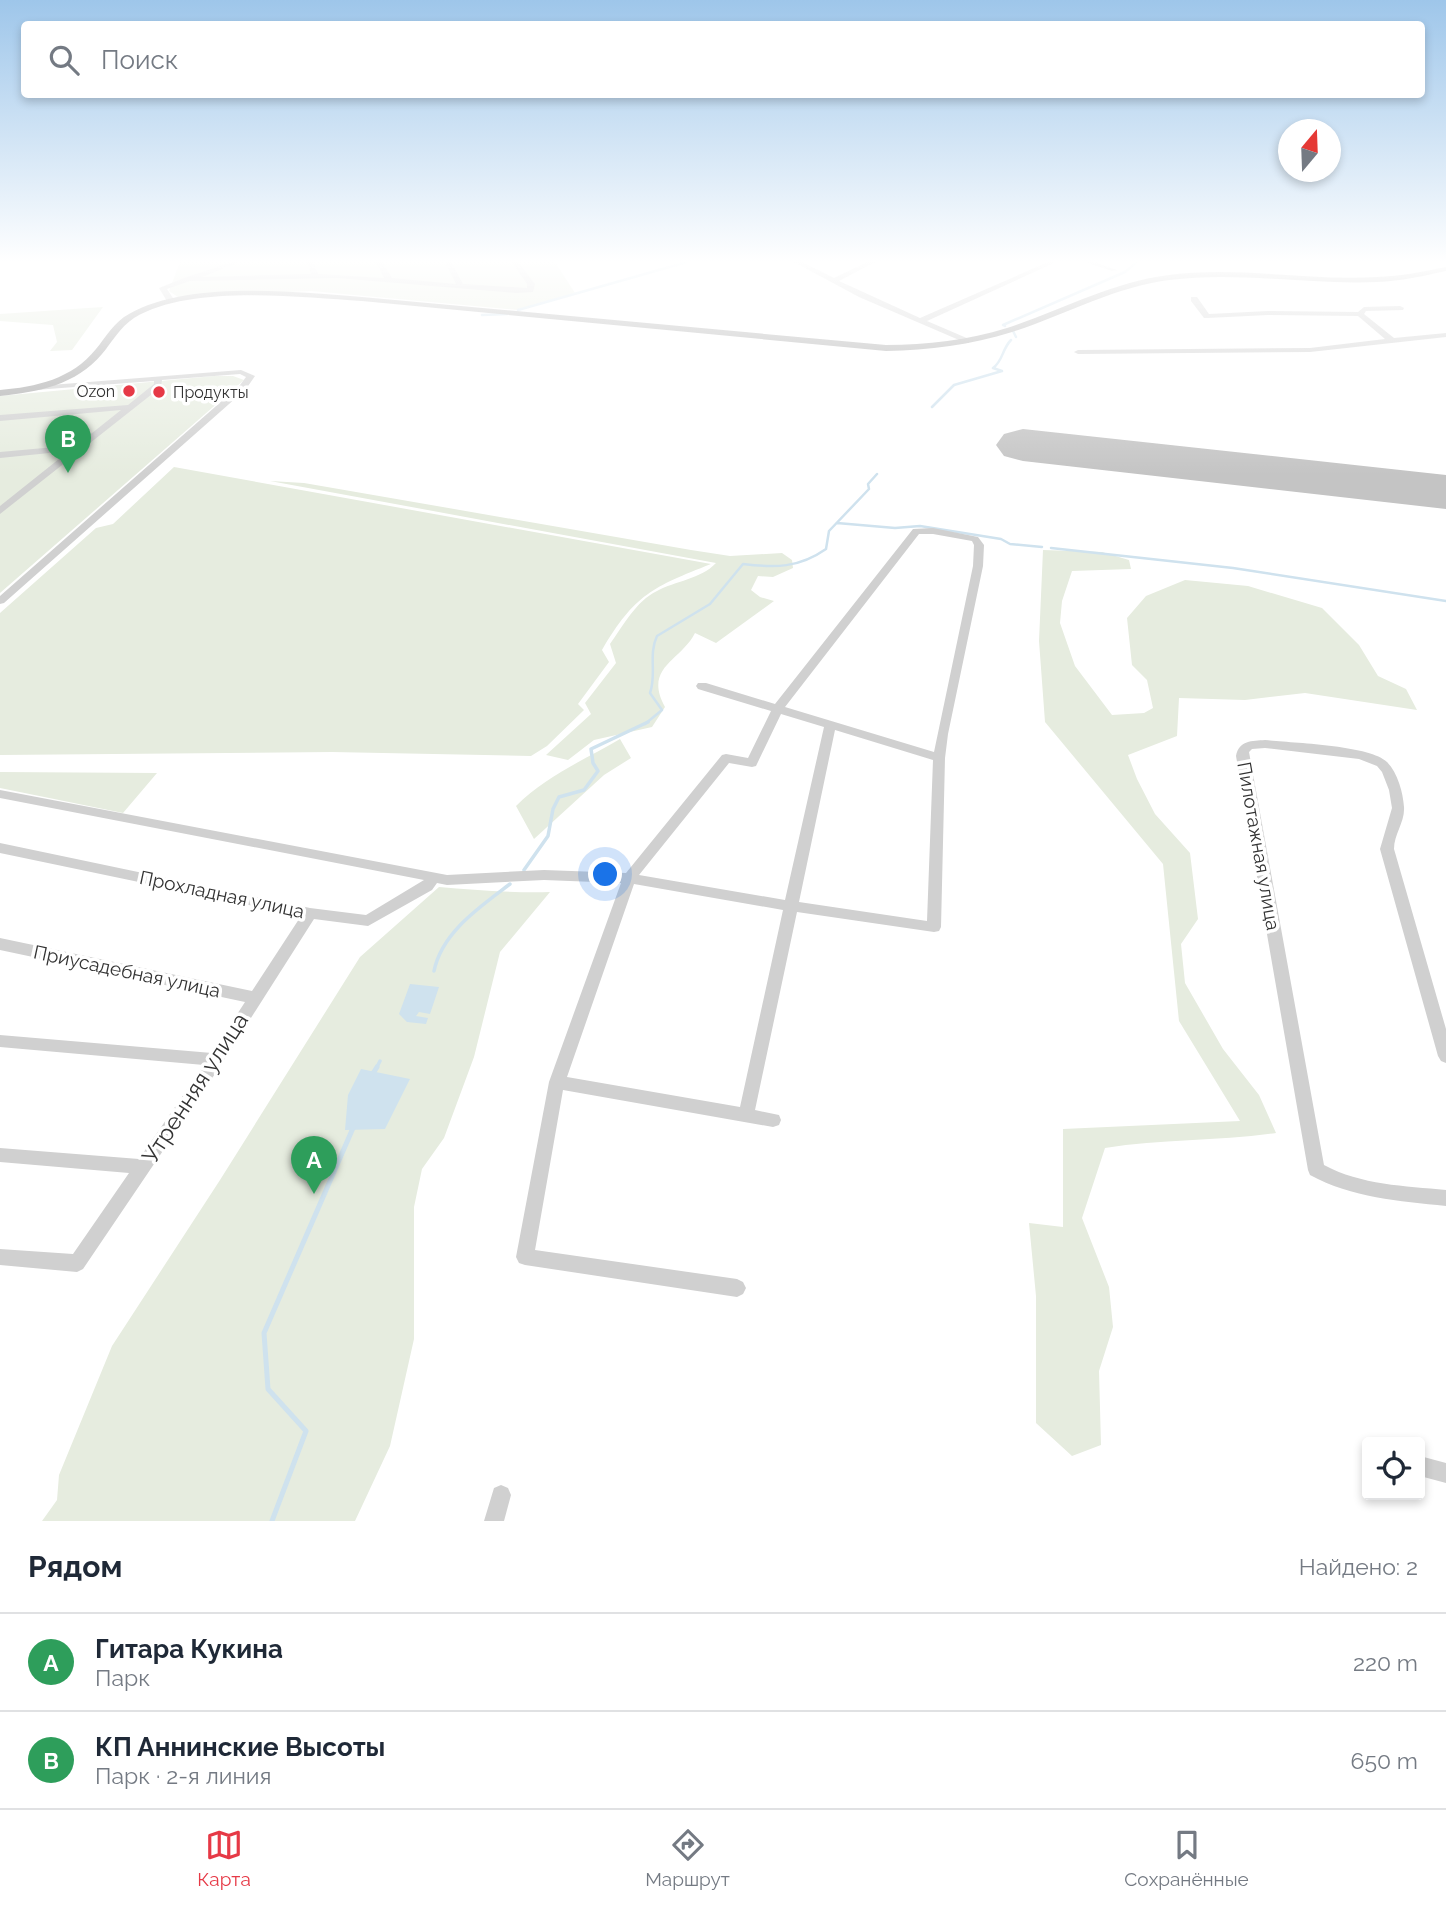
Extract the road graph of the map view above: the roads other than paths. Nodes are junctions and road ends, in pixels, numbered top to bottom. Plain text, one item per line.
1 (115, 333) edge
2 (727, 333) edge
3 (947, 333) edge
4 (995, 333) edge
5 (1382, 333) edge
6 (1446, 335) edge
7 (966, 341) junction
8 (1392, 341) junction
9 (1078, 352) dead end
10 (158, 378) junction
11 (38, 388) junction
12 (0, 393) edge
13 (131, 407) junction
14 (0, 418) edge
15 (78, 448) junction
16 (0, 455) edge
17 (20, 495) junction
18 (0, 497) edge
19 (0, 511) edge
20 (0, 601) edge
21 (702, 686) dead end
22 (778, 708) junction
23 (830, 725) junction
24 (939, 758) junction
25 (0, 794) edge
26 (0, 848) edge
27 (433, 878) junction
28 (629, 878) junction
29 (790, 906) junction
30 (310, 913) junction
31 (0, 944) edge
32 (255, 998) junction
33 (0, 1041) edge
34 (1446, 1056) edge
35 (216, 1060) junction
36 (557, 1082) junction
37 (746, 1115) junction
38 (773, 1120) dead end
39 (0, 1155) edge
40 (143, 1167) junction
41 (1446, 1198) edge
42 (0, 1256) edge
43 (737, 1288) dead end
44 (1425, 1467) edge
45 (1446, 1473) edge
46 (501, 1495) dead end
47 (494, 1521) edge

1 - 11 main road
2 - 7 main road
3 - 7 street
4 - 7 main road
5 - 8 street
6 - 8 street
8 - 9 street
10 - 11 street
10 - 13 street
10 - 20 street
11 - 12 main road
13 - 14 street
13 - 15 street
15 - 16 street
15 - 17 street
17 - 18 street
17 - 19 street
21 - 22 street
22 - 23 street
22 - 24 street
22 - 28 street
23 - 24 street
23 - 29 street
24 - 29 street
25 - 27 street
26 - 30 street, Прохладная улица
27 - 28 street
27 - 30 street, Прохладная улица
28 - 29 street
28 - 36 street
29 - 37 street
30 - 32 street, Утренняя улица
31 - 32 street, Приусадебная улица
32 - 35 street, Утренняя улица
33 - 35 street
34 - 41 street, Пилотажная улица
35 - 40 street, Утренняя улица
36 - 37 street
36 - 43 street
37 - 38 street
39 - 40 street
40 - 42 street, Утренняя улица
44 - 45 street
46 - 47 street

